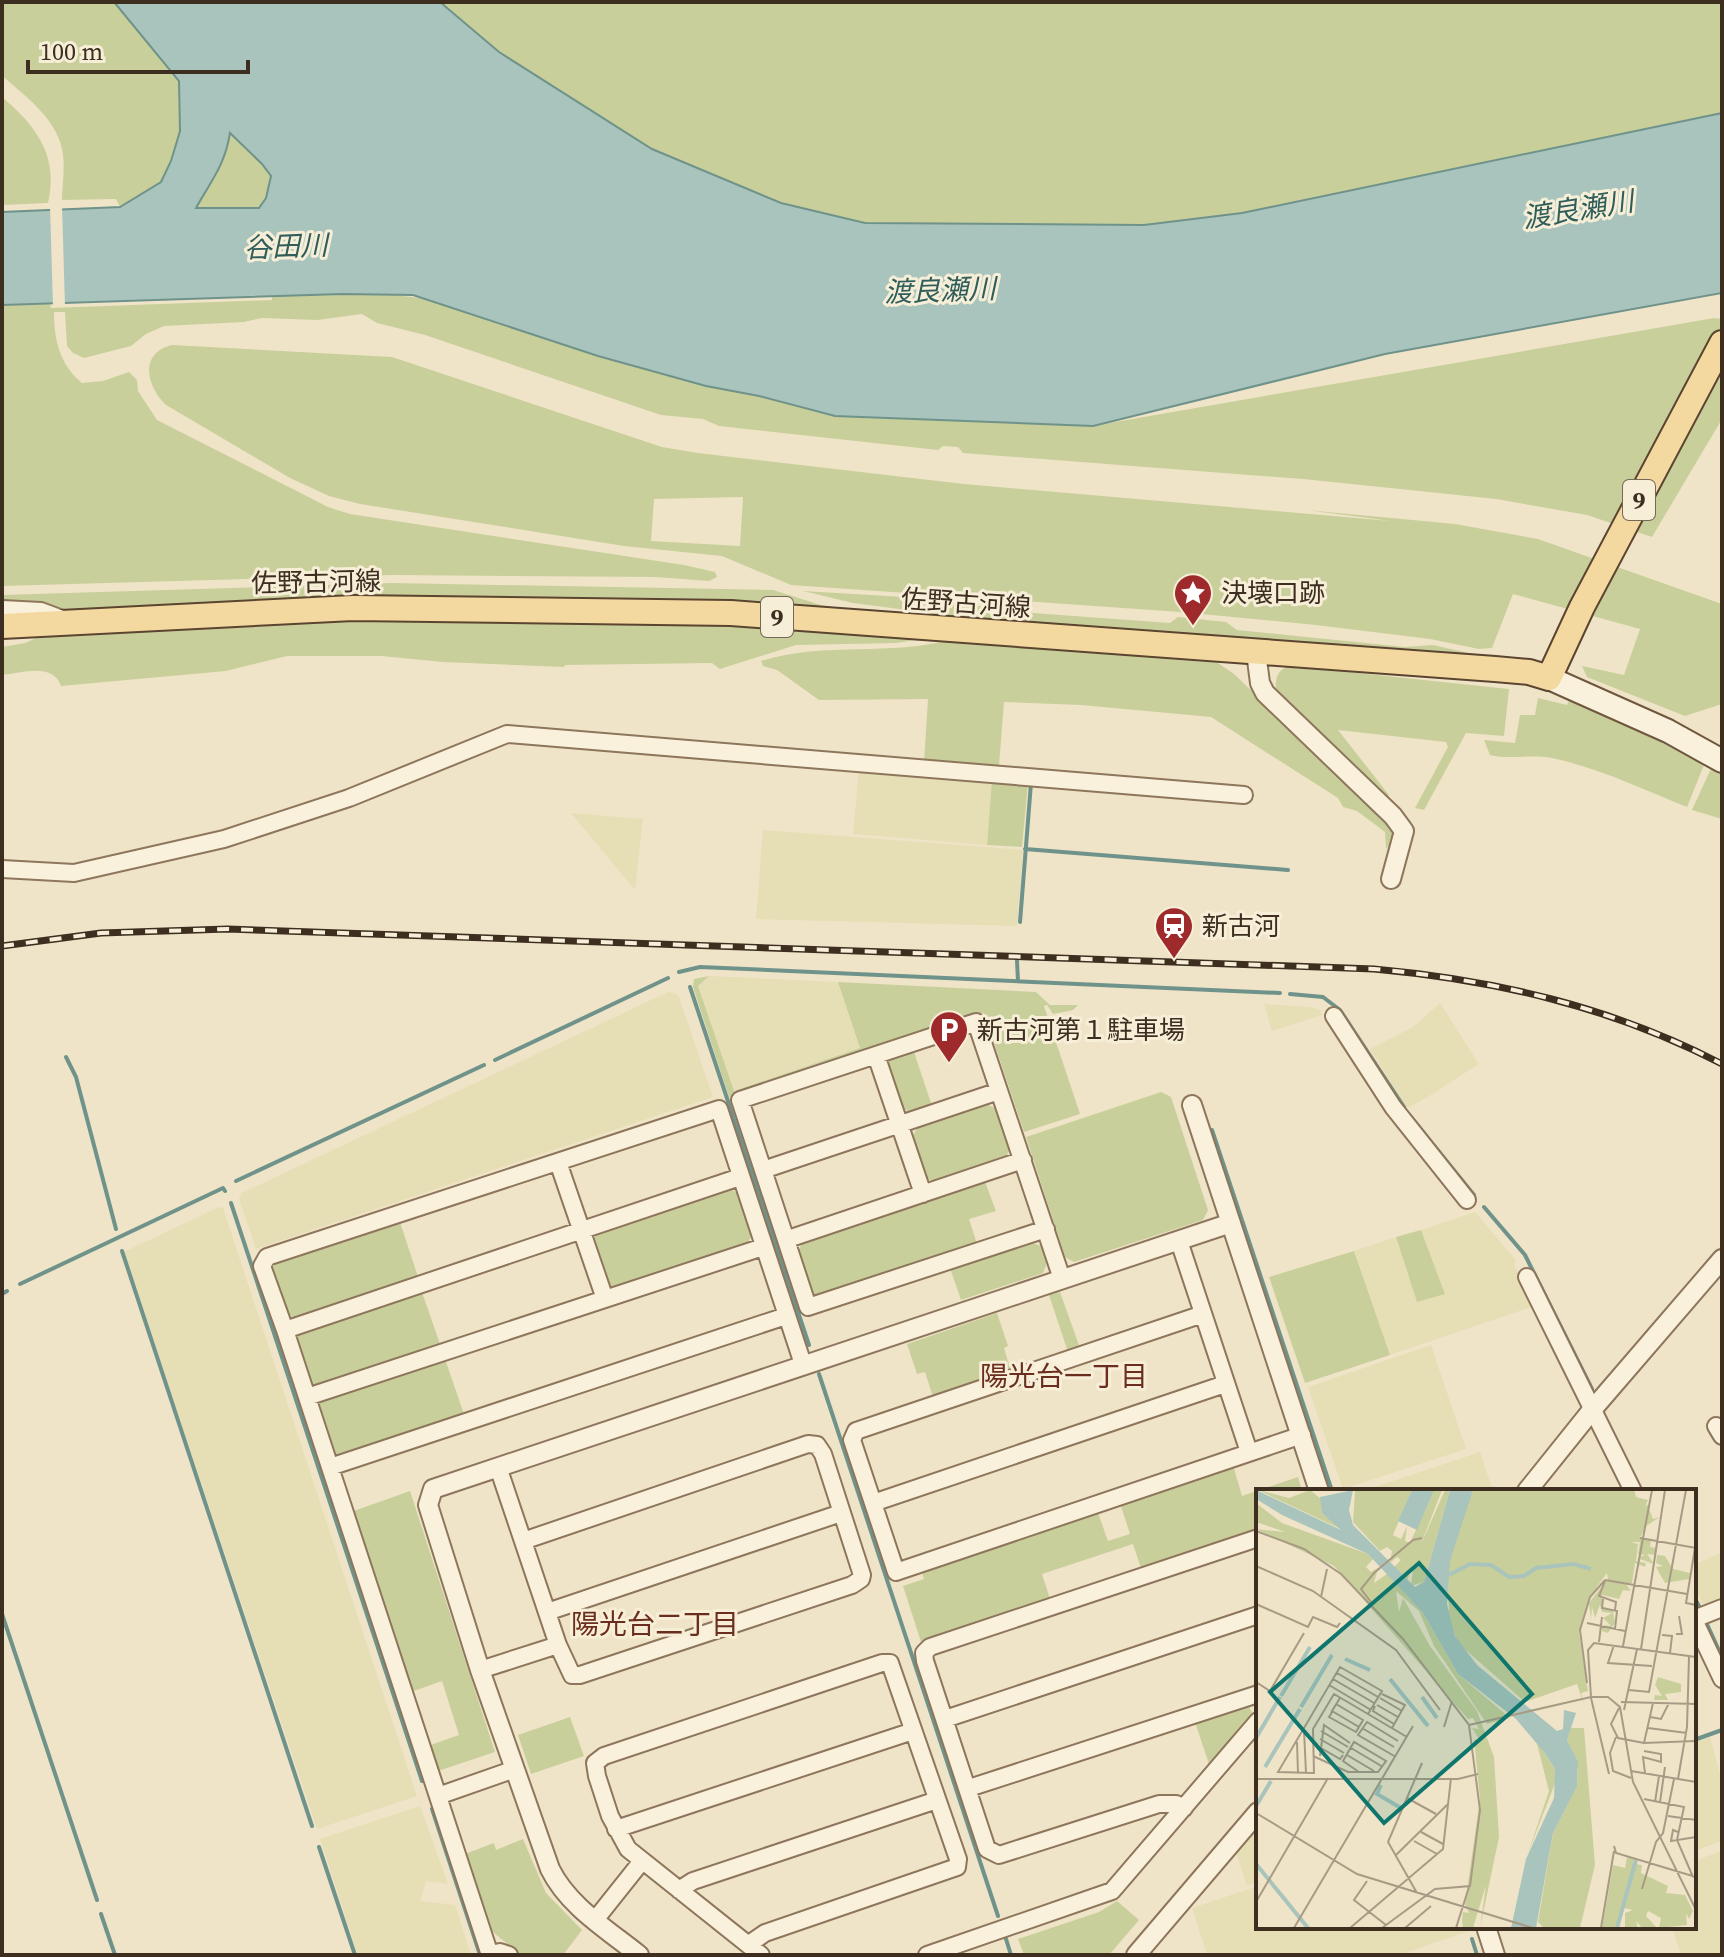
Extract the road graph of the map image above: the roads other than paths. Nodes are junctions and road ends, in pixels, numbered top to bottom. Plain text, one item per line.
1 (1722, 343) edge
2 (2, 609) edge
3 (69, 623) junction
4 (2, 626) edge
5 (1256, 652) junction
6 (1553, 667) junction
7 (1722, 761) edge
8 (1244, 795) dead end
9 (2, 869) edge
10 (1391, 879) dead end
11 (1334, 1016) dead end
12 (876, 1055) junction
13 (999, 1091) junction
14 (1192, 1105) dead end
15 (900, 1124) junction
16 (1023, 1160) junction
17 (558, 1162) junction
18 (763, 1170) junction
19 (740, 1177) junction
20 (923, 1194) junction
21 (1467, 1200) dead end
22 (1231, 1223) junction
23 (1046, 1229) junction
24 (581, 1230) junction
25 (788, 1239) junction
26 (1179, 1241) junction
27 (763, 1247) junction
28 (1722, 1259) edge
29 (1527, 1277) dead end
30 (1062, 1279) junction
31 (605, 1299) junction
32 (1203, 1314) junction
33 (786, 1316) junction
34 (285, 1330) junction
35 (803, 1364) junction
36 (1225, 1384) junction
37 (307, 1397) junction
38 (1592, 1410) junction
39 (1302, 1435) junction
40 (1249, 1452) junction
41 (330, 1467) junction
42 (498, 1467) junction
43 (1318, 1489) edge
44 (1529, 1489) edge
45 (1632, 1489) edge
46 (873, 1503) junction
47 (841, 1513) junction
48 (1256, 1539) edge
49 (523, 1541) junction
50 (1722, 1608) edge
51 (547, 1612) junction
52 (1256, 1616) edge
53 (1696, 1618) edge
54 (1696, 1623) edge
55 (558, 1645) junction
56 (480, 1670) junction
57 (1722, 1679) edge
58 (1256, 1695) edge
59 (945, 1719) junction
60 (1256, 1723) edge
61 (913, 1731) junction
62 (515, 1769) junction
63 (969, 1788) junction
64 (438, 1796) junction
65 (937, 1800) junction
66 (1184, 1808) junction
67 (1256, 1814) edge
68 (616, 1829) junction
69 (642, 1861) junction
70 (679, 1890) junction
71 (595, 1920) junction
72 (1487, 1929) edge
73 (755, 1950) edge
74 (490, 1955) edge
75 (509, 1955) edge
76 (639, 1955) edge
77 (927, 1955) edge
78 (1136, 1955) edge
79 (1495, 1955) edge

1 - 6 main road, 9
2 - 3 street
3 - 4 main road, 佐野古河線 / 9
3 - 5 main road, 佐野古河線 / 9
5 - 6 main road, 佐野古河線 / 9
5 - 10 street
6 - 7 main road
8 - 9 street
11 - 21 street
12 - 13 street
12 - 15 street
12 - 18 street
13 - 15 street
13 - 16 street
14 - 22 street
15 - 18 street
15 - 20 street
16 - 20 street
16 - 23 street
17 - 19 street
17 - 24 street
17 - 34 street
18 - 25 street
19 - 24 street
19 - 27 street
20 - 25 street
22 - 26 street
22 - 39 street
23 - 25 street
23 - 30 street
24 - 31 street
24 - 34 street
26 - 30 street
26 - 32 street
27 - 31 street
27 - 33 street
28 - 38 street
29 - 38 street
30 - 35 street
31 - 37 street
32 - 36 street
32 - 46 street
33 - 35 street
33 - 41 street
34 - 37 street
35 - 42 street
36 - 40 street
36 - 46 street
37 - 41 street
38 - 44 street
38 - 45 street
39 - 40 street
39 - 43 street
40 - 46 street
41 - 64 street
42 - 49 street
42 - 56 street
47 - 49 street
47 - 51 street
47 - 55 street
48 - 59 street
49 - 51 street
50 - 53 street
51 - 55 street
52 - 59 street
54 - 57 street
55 - 56 street
56 - 62 street
58 - 63 street
59 - 63 street
60 - 66 street
61 - 65 street
61 - 68 street
61 - 68 street
62 - 64 street
62 - 71 street
63 - 66 street
64 - 74 street
65 - 70 street
65 - 73 street
66 - 77 street
67 - 78 street
68 - 69 street
69 - 70 street
69 - 71 street
70 - 73 street
71 - 76 street
72 - 79 street
74 - 75 street

